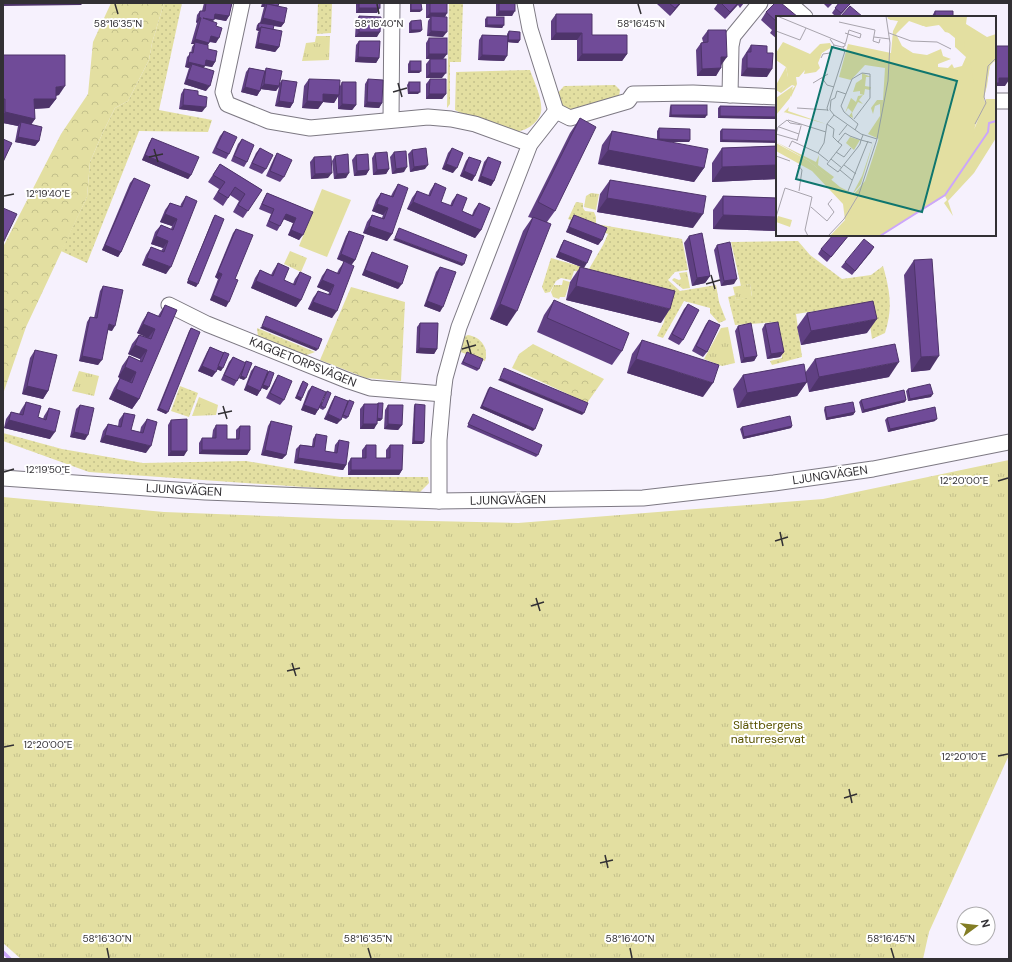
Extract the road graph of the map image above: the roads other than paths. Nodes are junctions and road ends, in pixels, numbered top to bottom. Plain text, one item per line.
1 (242, 3) edge
2 (392, 3) edge
3 (525, 3) edge
4 (760, 3) edge
5 (789, 3) edge
6 (804, 16) edge
7 (730, 94) junction
8 (776, 97) edge
9 (996, 101) edge
10 (1009, 101) edge
11 (556, 112) junction
12 (391, 120) junction
13 (530, 144) junction
14 (169, 305) edge
15 (443, 394) junction
16 (1009, 442) edge
17 (3, 478) edge
18 (439, 502) junction

1 - 12 street
2 - 12 street
3 - 11 street
4 - 7 street
5 - 6 street
7 - 8 street
7 - 11 street
9 - 10 street
11 - 13 street
12 - 13 street
13 - 15 street
14 - 15 street, KAGGETORPSVÄGEN
15 - 18 street
16 - 18 street, LJUNGVÄGEN
17 - 18 street, LJUNGVÄGEN

